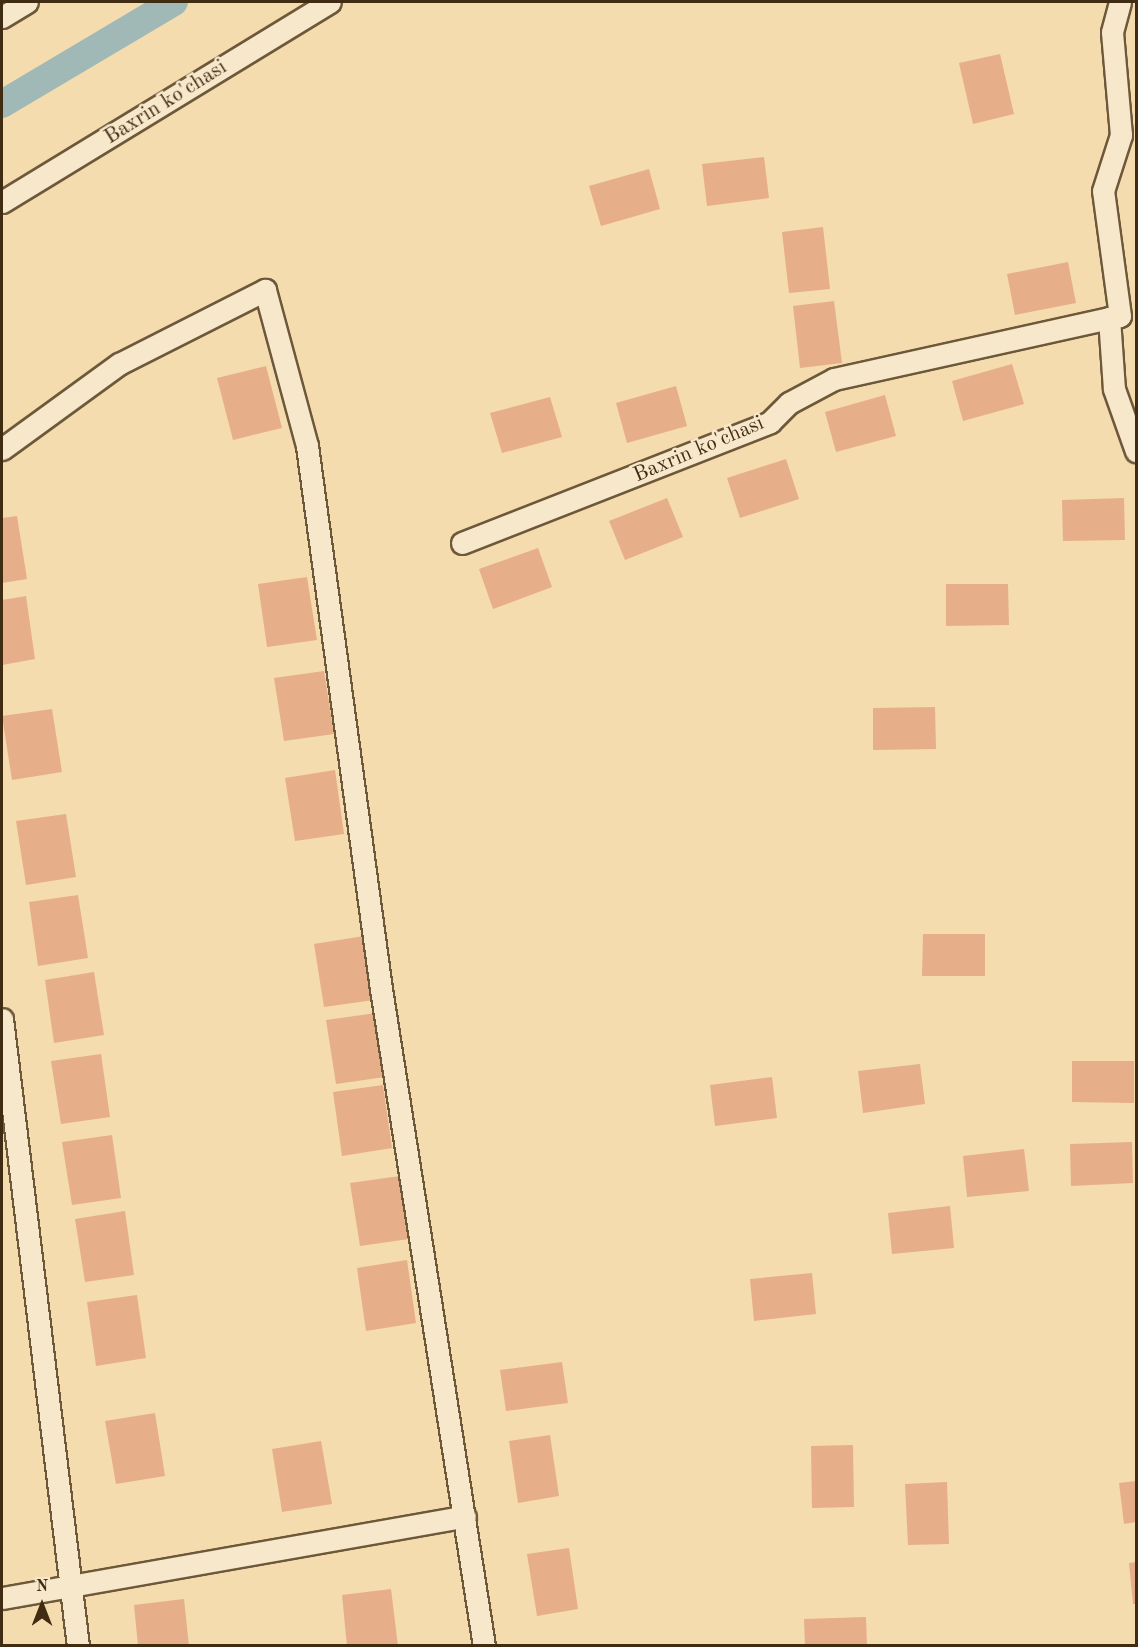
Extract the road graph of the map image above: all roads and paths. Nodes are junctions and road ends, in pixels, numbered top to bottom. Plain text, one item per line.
1 (27, 2) edge
2 (330, 2) edge
3 (1120, 2) edge
4 (2, 17) edge
5 (2, 202) edge
6 (1108, 318) junction
7 (2, 449) edge
8 (1137, 451) edge
9 (462, 543) dead end
10 (2, 1019) edge
11 (465, 1516) junction
12 (70, 1588) junction
13 (2, 1598) edge
14 (78, 1646) edge
15 (484, 1646) edge

1 - 4 street
2 - 5 street, Baxrin ko'chasi
3 - 6 street
6 - 8 street
6 - 9 street, Baxrin ko'chasi
7 - 11 street
10 - 12 street
11 - 12 street
11 - 15 street
12 - 13 street
12 - 14 street

